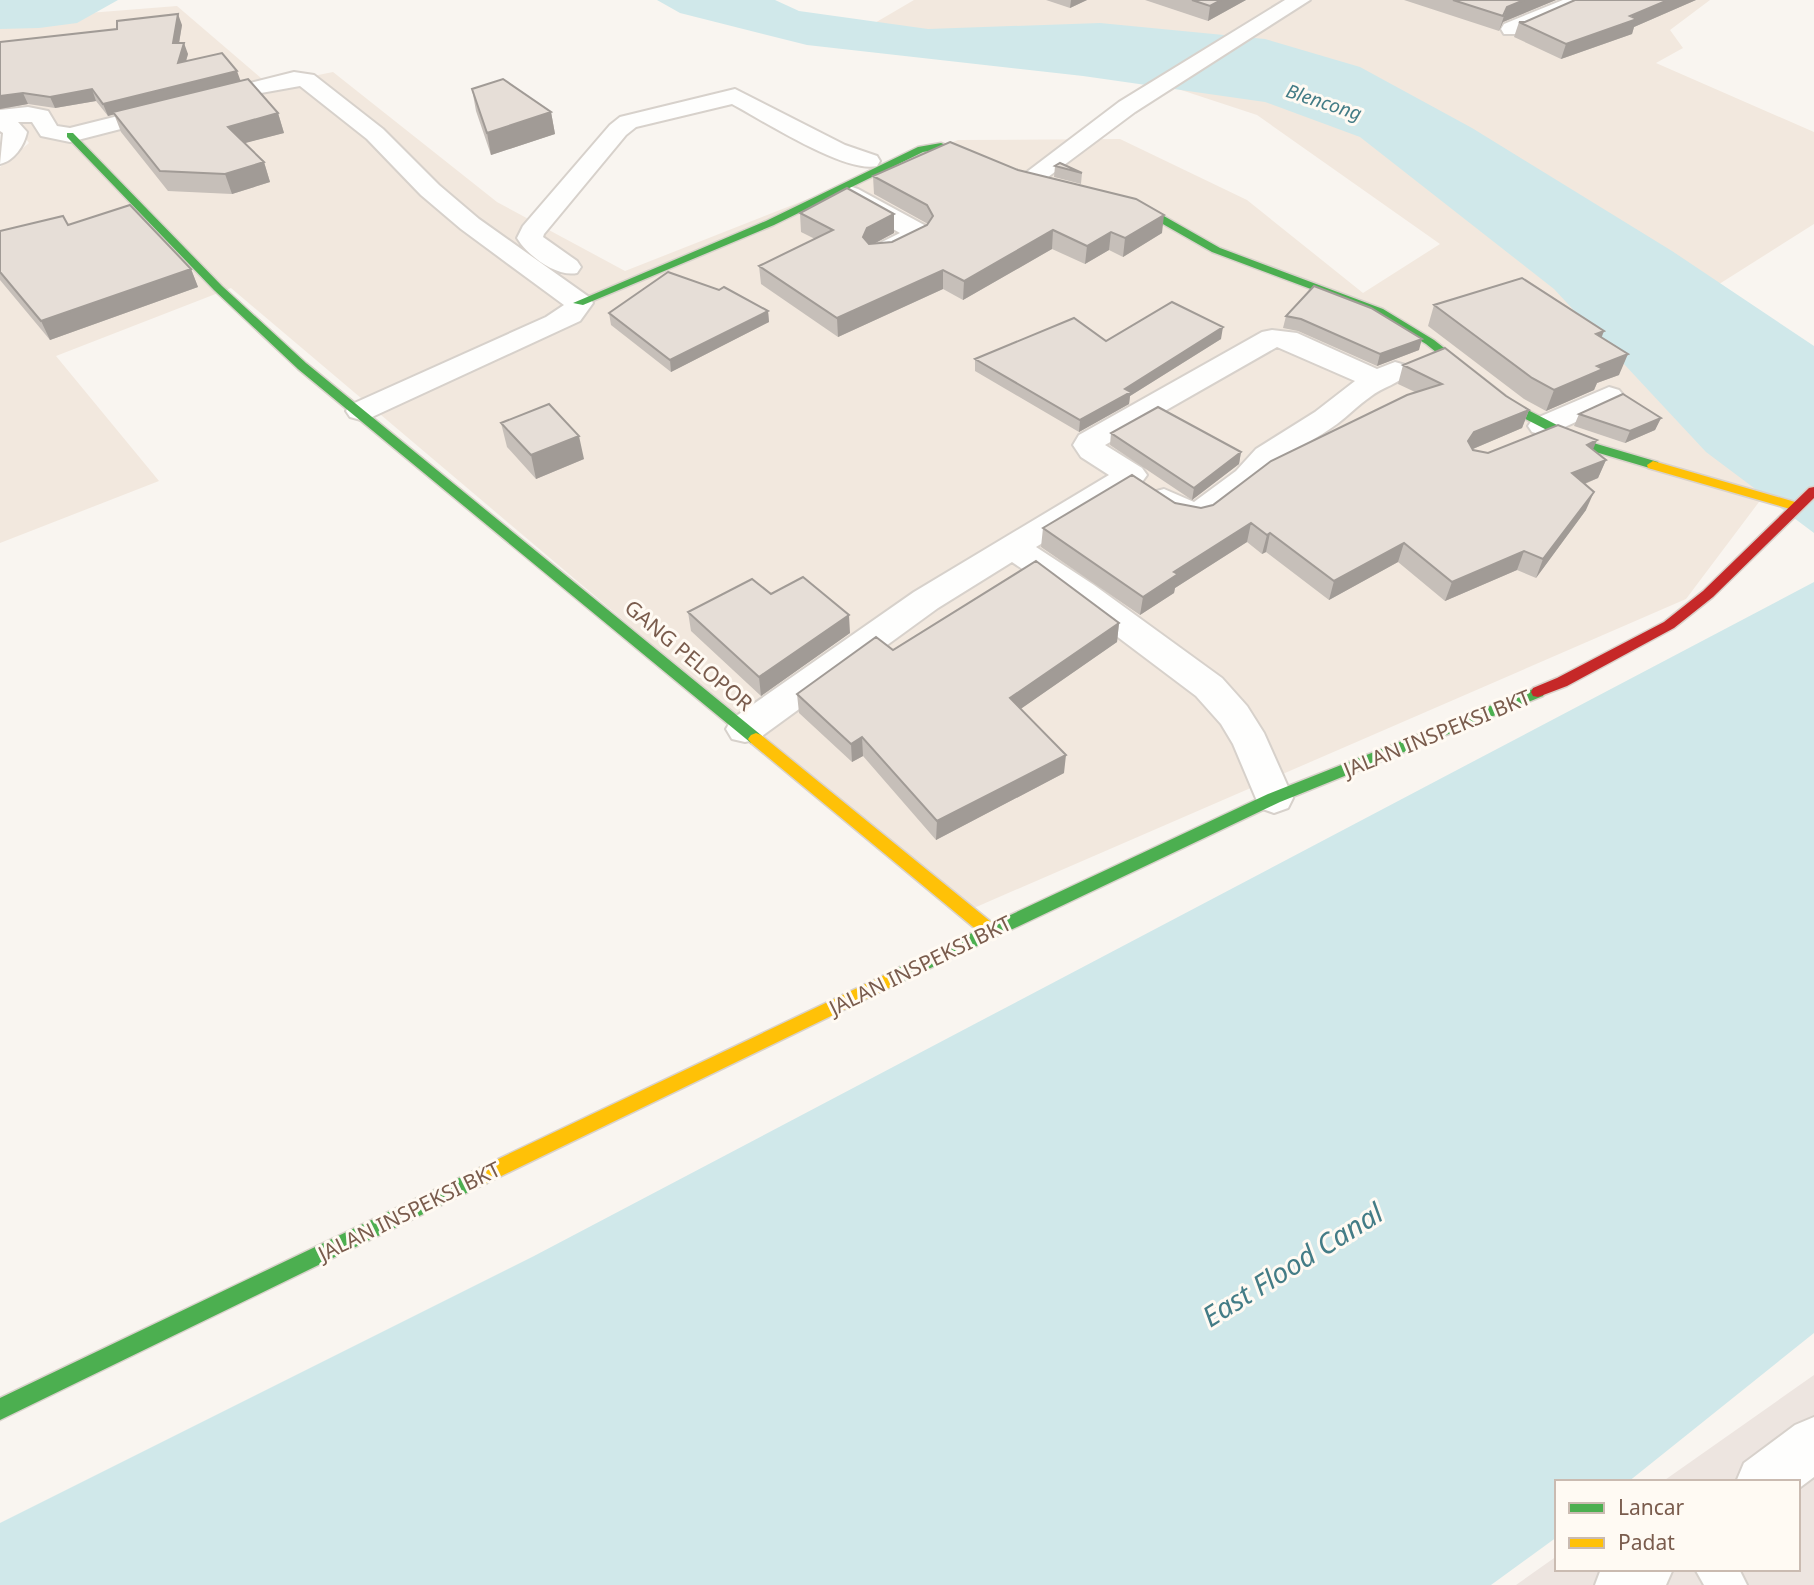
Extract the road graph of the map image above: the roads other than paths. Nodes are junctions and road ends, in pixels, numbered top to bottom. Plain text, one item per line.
1 (1300, 0) edge
2 (1581, 0) edge
3 (1512, 29) dead end
4 (0, 118) edge
5 (70, 135) junction
6 (0, 157) edge
7 (868, 161) dead end
8 (1025, 179) joint
9 (838, 188) junction
10 (1096, 198) edge
11 (879, 254) edge
12 (575, 299) junction
13 (1443, 353) junction
14 (1377, 380) junction
15 (1608, 396) dead end
16 (360, 411) junction
17 (1548, 428) junction
18 (1516, 445) edge
19 (1128, 476) junction
20 (1814, 491) edge
21 (1797, 507) junction
22 (1012, 547) junction
23 (745, 729) junction
24 (1274, 798) junction
25 (990, 931) junction
26 (0, 1409) edge
27 (1814, 1444) edge
28 (1766, 1480) edge
29 (1642, 1571) edge
30 (1715, 1571) edge
31 (1623, 1585) edge
32 (1730, 1585) edge

1 - 8 street
2 - 3 street
4 - 5 street
4 - 6 street
5 - 12 street
5 - 16 street, GANG PELOPOR
7 - 12 street
8 - 9 street
9 - 11 street
9 - 12 street
10 - 13 street
12 - 16 street
13 - 14 street
13 - 17 street
14 - 19 street
14 - 19 street
15 - 17 street
16 - 23 street, GANG PELOPOR
17 - 18 street
17 - 21 street
19 - 22 street
20 - 21 street, JALAN INSPEKSI BKT
21 - 24 street, JALAN INSPEKSI BKT
22 - 23 street
22 - 24 street
23 - 25 street, GANG PELOPOR
24 - 25 street, JALAN INSPEKSI BKT
25 - 26 street, JALAN INSPEKSI BKT
27 - 28 street
29 - 31 street
30 - 32 lane

